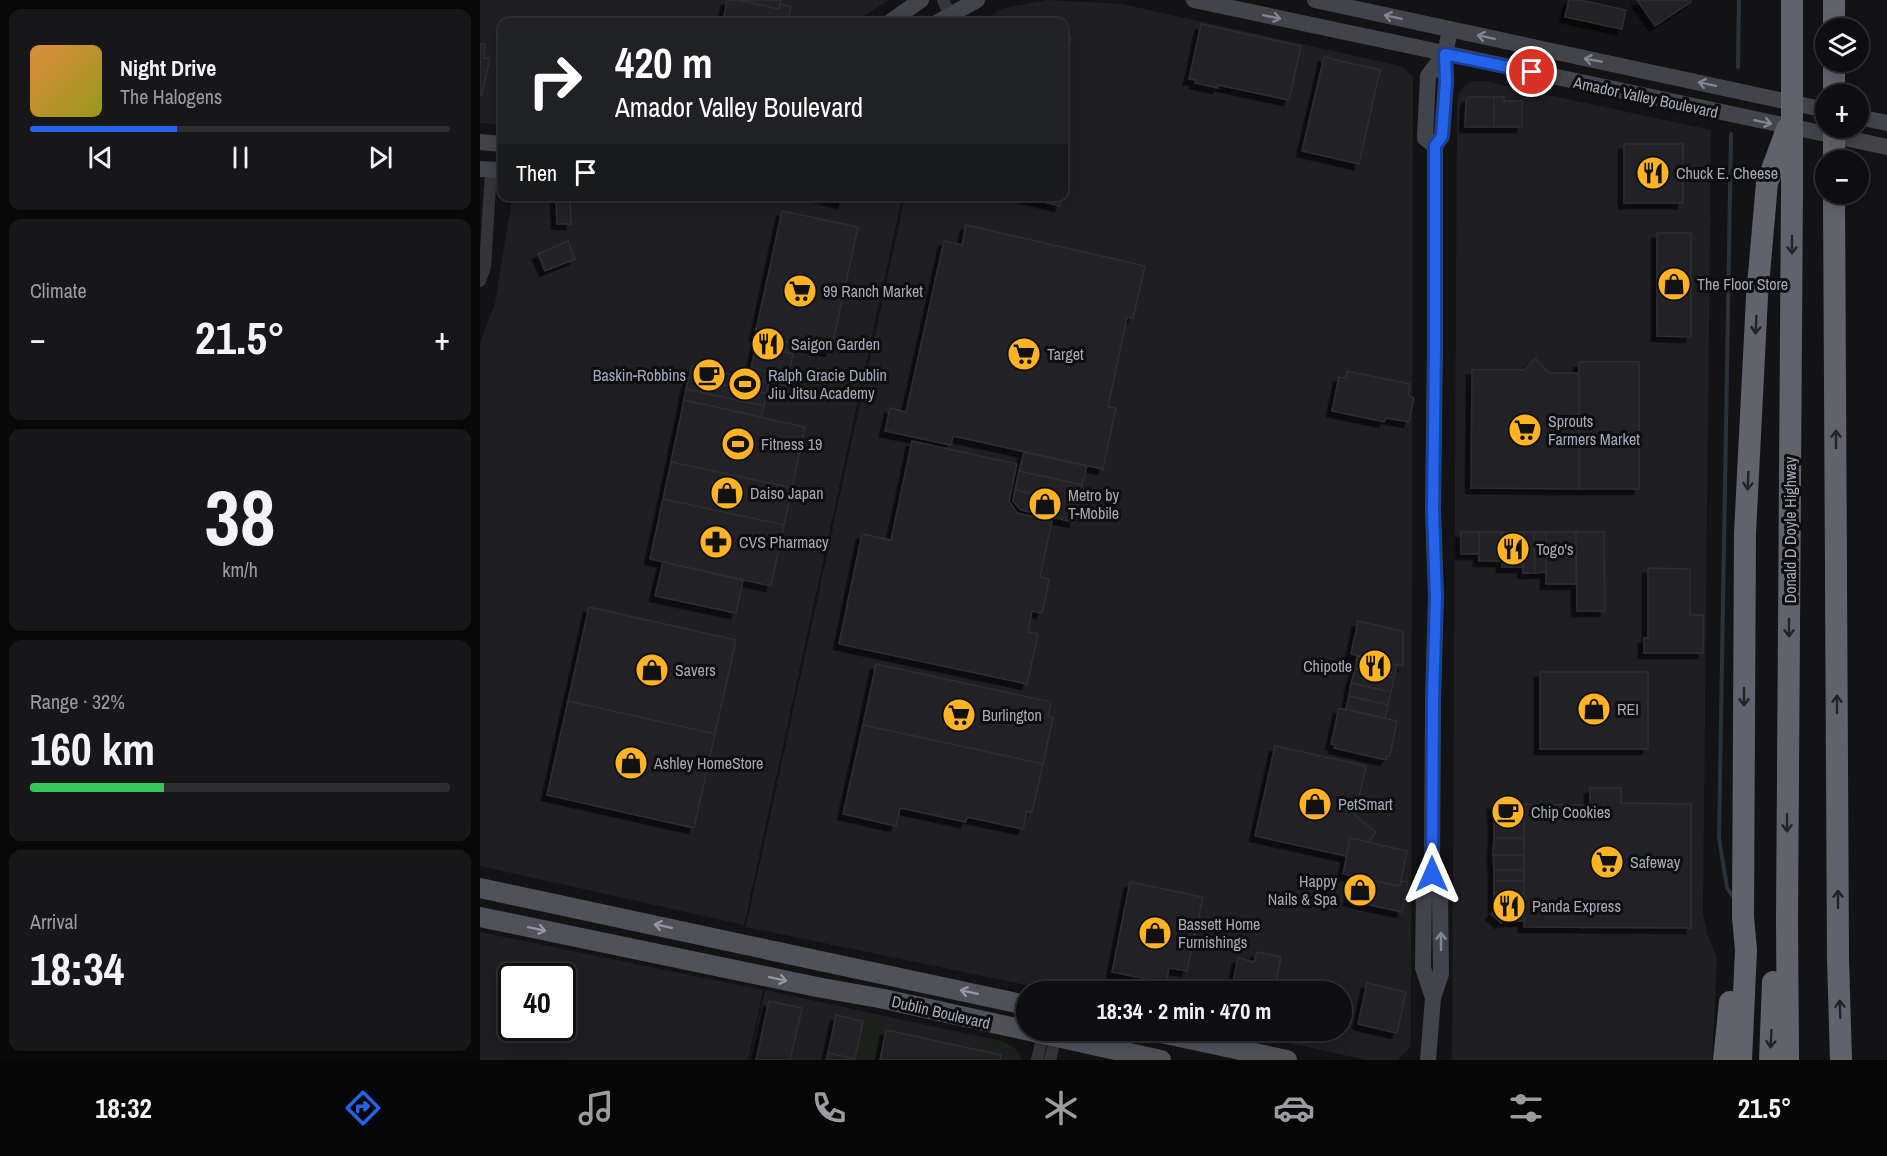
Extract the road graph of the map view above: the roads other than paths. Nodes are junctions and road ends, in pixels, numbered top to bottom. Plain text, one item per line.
1 (921, 0) edge
2 (943, 0) edge
3 (977, 0) edge
4 (1194, 0) edge
5 (1315, 0) edge
6 (1792, 0) edge
7 (1834, 0) edge
8 (896, 18) edge
9 (944, 18) edge
10 (946, 18) edge
11 (1834, 18) edge
12 (1450, 30) junction
13 (1445, 54) junction
14 (1815, 108) edge
15 (1792, 116) junction
16 (1869, 119) edge
17 (1887, 123) edge
18 (480, 142) edge
19 (498, 144) edge
20 (1887, 147) edge
21 (491, 170) edge
22 (1834, 204) edge
23 (480, 281) edge
24 (480, 888) edge
25 (480, 917) edge
26 (1743, 917) junction
27 (1787, 921) junction
28 (720, 938) junction
29 (755, 946) junction
30 (681, 958) junction
31 (721, 966) junction
32 (1016, 1003) edge
33 (1016, 1026) edge
34 (1046, 1041) edge
35 (1050, 1041) edge
36 (1083, 1041) edge
37 (1198, 1041) edge
38 (1037, 1060) edge
39 (1050, 1060) edge
40 (1161, 1060) edge
41 (1287, 1060) edge
42 (1428, 1060) edge
43 (1724, 1060) edge
44 (1741, 1060) edge
45 (1770, 1060) edge
46 (1788, 1060) edge
47 (1841, 1060) edge

1 - 8 street
2 - 9 street
3 - 10 street
4 -> 13 street, Amador Valley Boulevard
12 -> 5 street, Amador Valley Boulevard
6 - 15 highway, Donald D Doyle Highway, bridge
7 - 11 highway
12 - 13 street
14 -> 12 street, Amador Valley Boulevard
13 -> 20 street, Amador Valley Boulevard
13 - 42 street
15 -> 26 highway, bridge
15 -> 27 highway, Donald D Doyle Highway, bridge
16 - 17 street
18 - 19 street
21 - 23 street
47 -> 22 highway
28 -> 24 main road, Dublin Boulevard
25 -> 30 main road, Dublin Boulevard
26 - 43 highway
26 - 44 highway
27 -> 45 highway
27 - 46 highway, Donald D Doyle Highway
28 - 29 main road, Dublin Boulevard
28 - 30 main road
29 - 31 main road, Dublin Boulevard
32 -> 29 main road, Dublin Boulevard
30 - 31 main road, Dublin Boulevard
31 -> 33 main road, Dublin Boulevard
34 - 38 street
35 - 39 street
36 - 40 main road, Dublin Boulevard
37 - 41 main road

